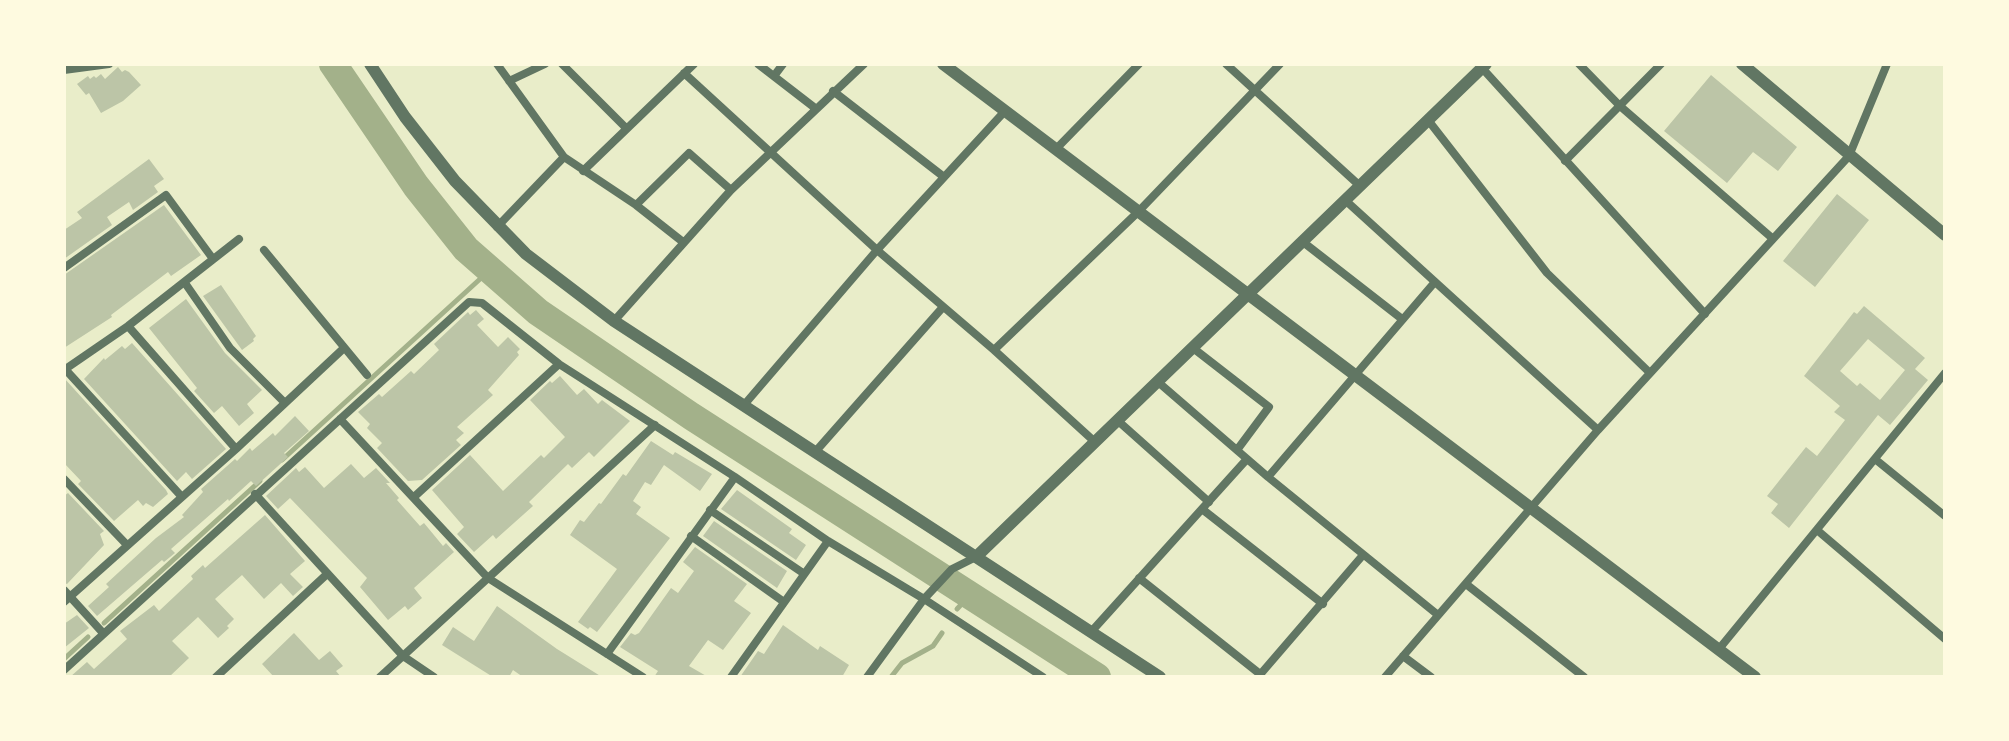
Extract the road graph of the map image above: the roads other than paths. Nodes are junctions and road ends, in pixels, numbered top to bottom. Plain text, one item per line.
1 (109, 64) edge
2 (370, 64) edge
3 (497, 64) edge
4 (545, 64) edge
5 (562, 64) edge
6 (694, 64) edge
7 (758, 64) edge
8 (783, 64) edge
9 (864, 64) edge
10 (943, 64) edge
11 (1139, 64) edge
12 (1226, 64) edge
13 (1280, 64) edge
14 (1579, 64) edge
15 (1661, 64) edge
16 (1742, 64) edge
17 (1887, 64) edge
18 (1484, 66) edge
19 (64, 70) edge
20 (684, 73) junction
21 (774, 76) junction
22 (509, 81) junction
23 (1255, 90) junction
24 (833, 91) junction
25 (1620, 106) junction
26 (815, 108) junction
27 (1005, 111) junction
28 (1428, 120) junction
29 (626, 128) junction
30 (1056, 149) junction
31 (770, 153) junction
32 (1849, 156) junction
33 (564, 157) junction
34 (1565, 161) junction
35 (583, 171) junction
36 (944, 177) junction
37 (1360, 186) junction
38 (731, 190) junction
39 (1345, 200) junction
40 (636, 205) junction
41 (1138, 212) junction
42 (497, 227) junction
43 (1945, 235) edge
44 (1772, 238) junction
45 (239, 239) dead end
46 (683, 242) junction
47 (1303, 242) junction
48 (264, 250) dead end
49 (877, 250) junction
50 (213, 259) junction
51 (64, 268) edge
52 (185, 283) junction
53 (1434, 283) junction
54 (1249, 294) junction
55 (943, 307) junction
56 (1705, 314) junction
57 (1402, 319) junction
58 (614, 321) junction
59 (128, 326) junction
60 (344, 348) junction
61 (1193, 348) junction
62 (994, 350) junction
63 (559, 364) junction
64 (64, 370) edge
65 (1650, 373) junction
66 (1354, 374) junction
67 (367, 375) dead end
68 (1943, 378) edge
69 (1158, 382) junction
70 (284, 402) junction
71 (744, 405) junction
72 (340, 419) junction
73 (1117, 420) junction
74 (655, 425) junction
75 (1598, 430) junction
76 (1095, 442) junction
77 (236, 449) junction
78 (1237, 450) junction
79 (816, 451) junction
80 (1247, 459) junction
81 (1875, 459) junction
82 (735, 477) junction
83 (1268, 477) junction
84 (64, 479) edge
85 (255, 494) junction
86 (182, 497) junction
87 (414, 497) junction
88 (1206, 505) junction
89 (1531, 509) junction
90 (710, 510) junction
91 (1945, 516) edge
92 (1817, 530) junction
93 (691, 536) junction
94 (828, 541) junction
95 (127, 545) junction
96 (1363, 555) junction
97 (976, 557) junction
98 (803, 573) junction
99 (326, 575) junction
100 (488, 578) junction
101 (1139, 578) junction
102 (1466, 584) junction
103 (66, 596) edge
104 (925, 599) junction
105 (784, 602) junction
106 (1323, 604) junction
107 (1438, 615) junction
108 (1091, 632) junction
109 (103, 633) junction
110 (1945, 639) edge
111 (1719, 649) junction
112 (607, 654) junction
113 (403, 656) junction
114 (1403, 656) junction
115 (64, 670) edge
116 (1259, 676) edge
117 (216, 677) edge
118 (380, 677) edge
119 (434, 677) edge
120 (643, 677) edge
121 (731, 677) edge
122 (867, 677) edge
123 (1043, 677) edge
124 (1160, 677) edge
125 (1385, 677) edge
126 (1431, 677) edge
127 (1584, 677) edge
128 (1754, 677) edge

1 - 19 street
2 - 42 street
3 - 22 street
4 - 22 street
5 - 29 street
6 - 20 street
7 - 21 street
8 - 21 street
9 - 24 street
10 - 27 street
11 - 30 street
12 - 23 street
13 - 23 street
14 - 25 street
15 - 25 street
16 - 32 street
17 - 32 street
18 - 28 street
18 - 34 street
20 - 29 street
20 - 31 street
21 - 26 street
22 - 33 street
23 - 37 street
23 - 41 street
24 - 26 street
24 - 36 street
25 - 34 street
25 - 44 street
26 - 31 street
27 - 30 street
27 - 36 street
28 - 37 street
28 - 65 street
29 - 35 street
30 - 41 street
31 - 38 street
31 - 49 street
32 - 43 street
32 - 44 street
33 - 35 street
33 - 42 street
34 - 56 street
35 - 40 street
36 - 49 street
37 - 39 street
38 - 40 street
38 - 46 street
39 - 47 street
39 - 53 street
40 - 46 street
41 - 54 street
41 - 62 street
42 - 58 street
44 - 56 street
45 - 50 street
46 - 58 street
47 - 54 street
47 - 57 street
48 - 60 street
49 - 55 street
49 - 71 street
50 - 51 street
50 - 52 street
52 - 59 street
52 - 70 street
53 - 57 street
53 - 75 street
54 - 61 street
54 - 66 street
55 - 62 street
55 - 79 street
56 - 65 street
57 - 66 street
58 - 71 street
59 - 64 street
59 - 77 street
60 - 67 street
60 - 70 street
61 - 69 street
61 - 78 street
62 - 76 street
63 - 72 street
63 - 74 street
63 - 87 street
64 - 86 street
65 - 75 street
66 - 83 street
66 - 89 street
68 - 81 street
69 - 73 street
69 - 78 street
70 - 77 street
71 - 79 street
72 - 85 street
72 - 87 street
73 - 76 street
73 - 88 street
74 - 82 street
74 - 100 street
75 - 89 street
76 - 97 street
77 - 86 street
78 - 80 street
79 - 97 street
80 - 83 street
80 - 88 street
81 - 91 street
81 - 92 street
82 - 90 street
82 - 94 street
83 - 96 street
84 - 95 street
85 - 99 street
85 - 109 street
86 - 95 street
87 - 100 street
88 - 101 street
88 - 106 street
89 - 102 street
89 - 111 street
90 - 93 street
90 - 98 street
92 - 110 street
92 - 111 street
93 - 105 street
93 - 112 street
94 - 98 street
94 - 104 street
95 - 103 street
96 - 106 street
96 - 107 street
97 - 104 street
97 - 108 street
98 - 105 street
99 - 113 street
99 - 117 street
100 - 112 street
100 - 113 street
101 - 108 street
101 - 116 street
102 - 107 street
102 - 127 street
103 - 109 street
104 - 122 street
104 - 123 street
105 - 121 street
106 - 116 street
107 - 114 street
108 - 124 street
109 - 115 street
111 - 128 street
112 - 120 street
113 - 118 street
113 - 119 street
114 - 125 street
114 - 126 street

